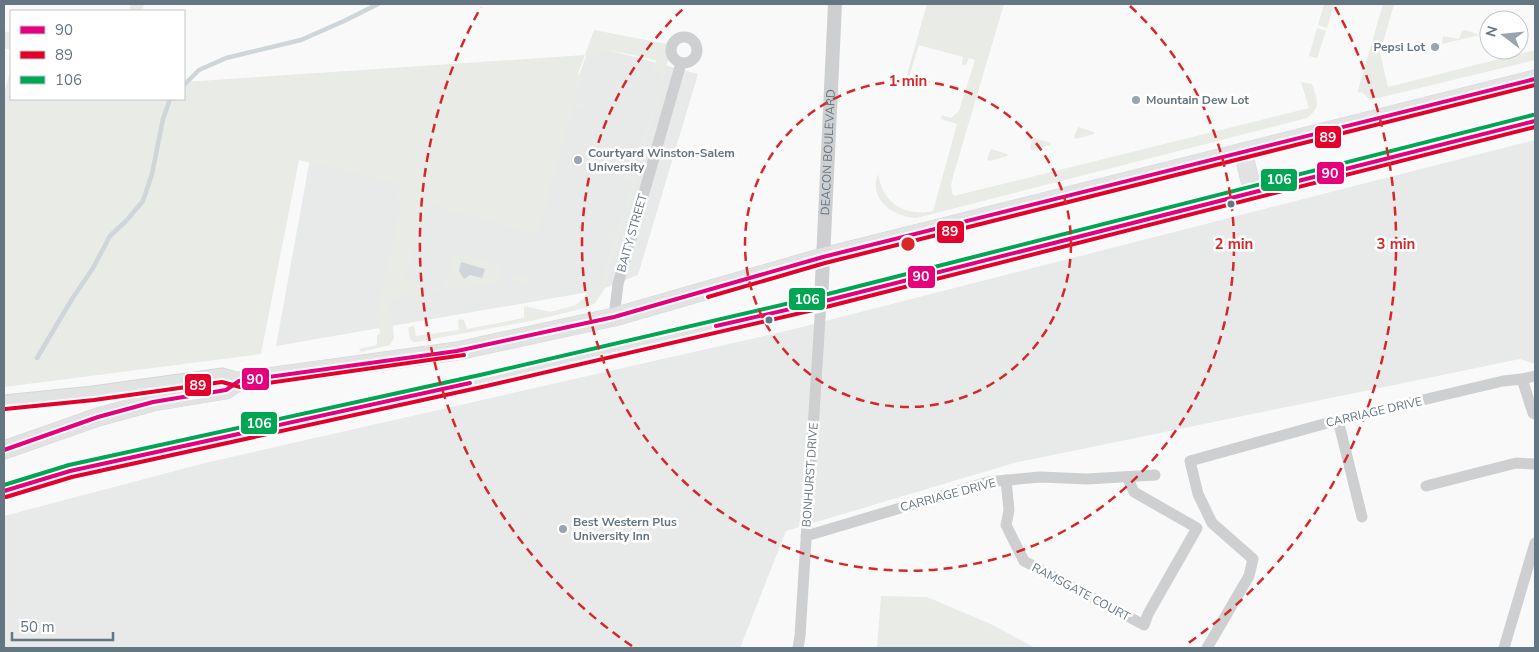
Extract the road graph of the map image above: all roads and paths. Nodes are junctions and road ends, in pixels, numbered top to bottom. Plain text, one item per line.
1 (835, 4) edge
2 (681, 63) dead end
3 (1535, 79) edge
4 (1535, 121) edge
5 (1243, 152) junction
6 (1253, 193) junction
7 (823, 257) junction
8 (821, 302) junction
9 (614, 317) junction
10 (1535, 376) edge
11 (1522, 379) junction
12 (239, 381) junction
13 (4, 403) edge
14 (1535, 414) edge
15 (1338, 420) junction
16 (4, 450) edge
17 (1535, 464) edge
18 (1155, 475) dead end
19 (1127, 477) junction
20 (1006, 480) junction
21 (1426, 486) dead end
22 (4, 491) edge
23 (1362, 517) dead end
24 (806, 536) junction
25 (1535, 543) edge
26 (798, 648) edge
27 (1207, 648) edge
28 (1504, 648) edge

1 - 7 street, DEACON BOULEVARD
2 - 9 street, BAITY STREET
3 - 5 main road
4 - 6 main road
5 - 6 main road
5 - 7 main road
6 - 8 main road
7 - 8 street, DEACON BOULEVARD
7 - 9 main road
8 - 22 main road
8 - 24 street, BONHURST DRIVE
9 - 12 main road
10 - 11 street, CARRIAGE DRIVE
11 - 14 street
11 - 15 street, CARRIAGE DRIVE
12 - 13 main road
12 - 16 main road
15 - 23 street
15 - 27 street, CARRIAGE DRIVE
17 - 21 street
18 - 19 street, CARRIAGE DRIVE
19 - 20 street, CARRIAGE DRIVE
19 - 20 street, RAMSGATE COURT
20 - 24 street, CARRIAGE DRIVE
24 - 26 street, BONHURST DRIVE
25 - 28 street

